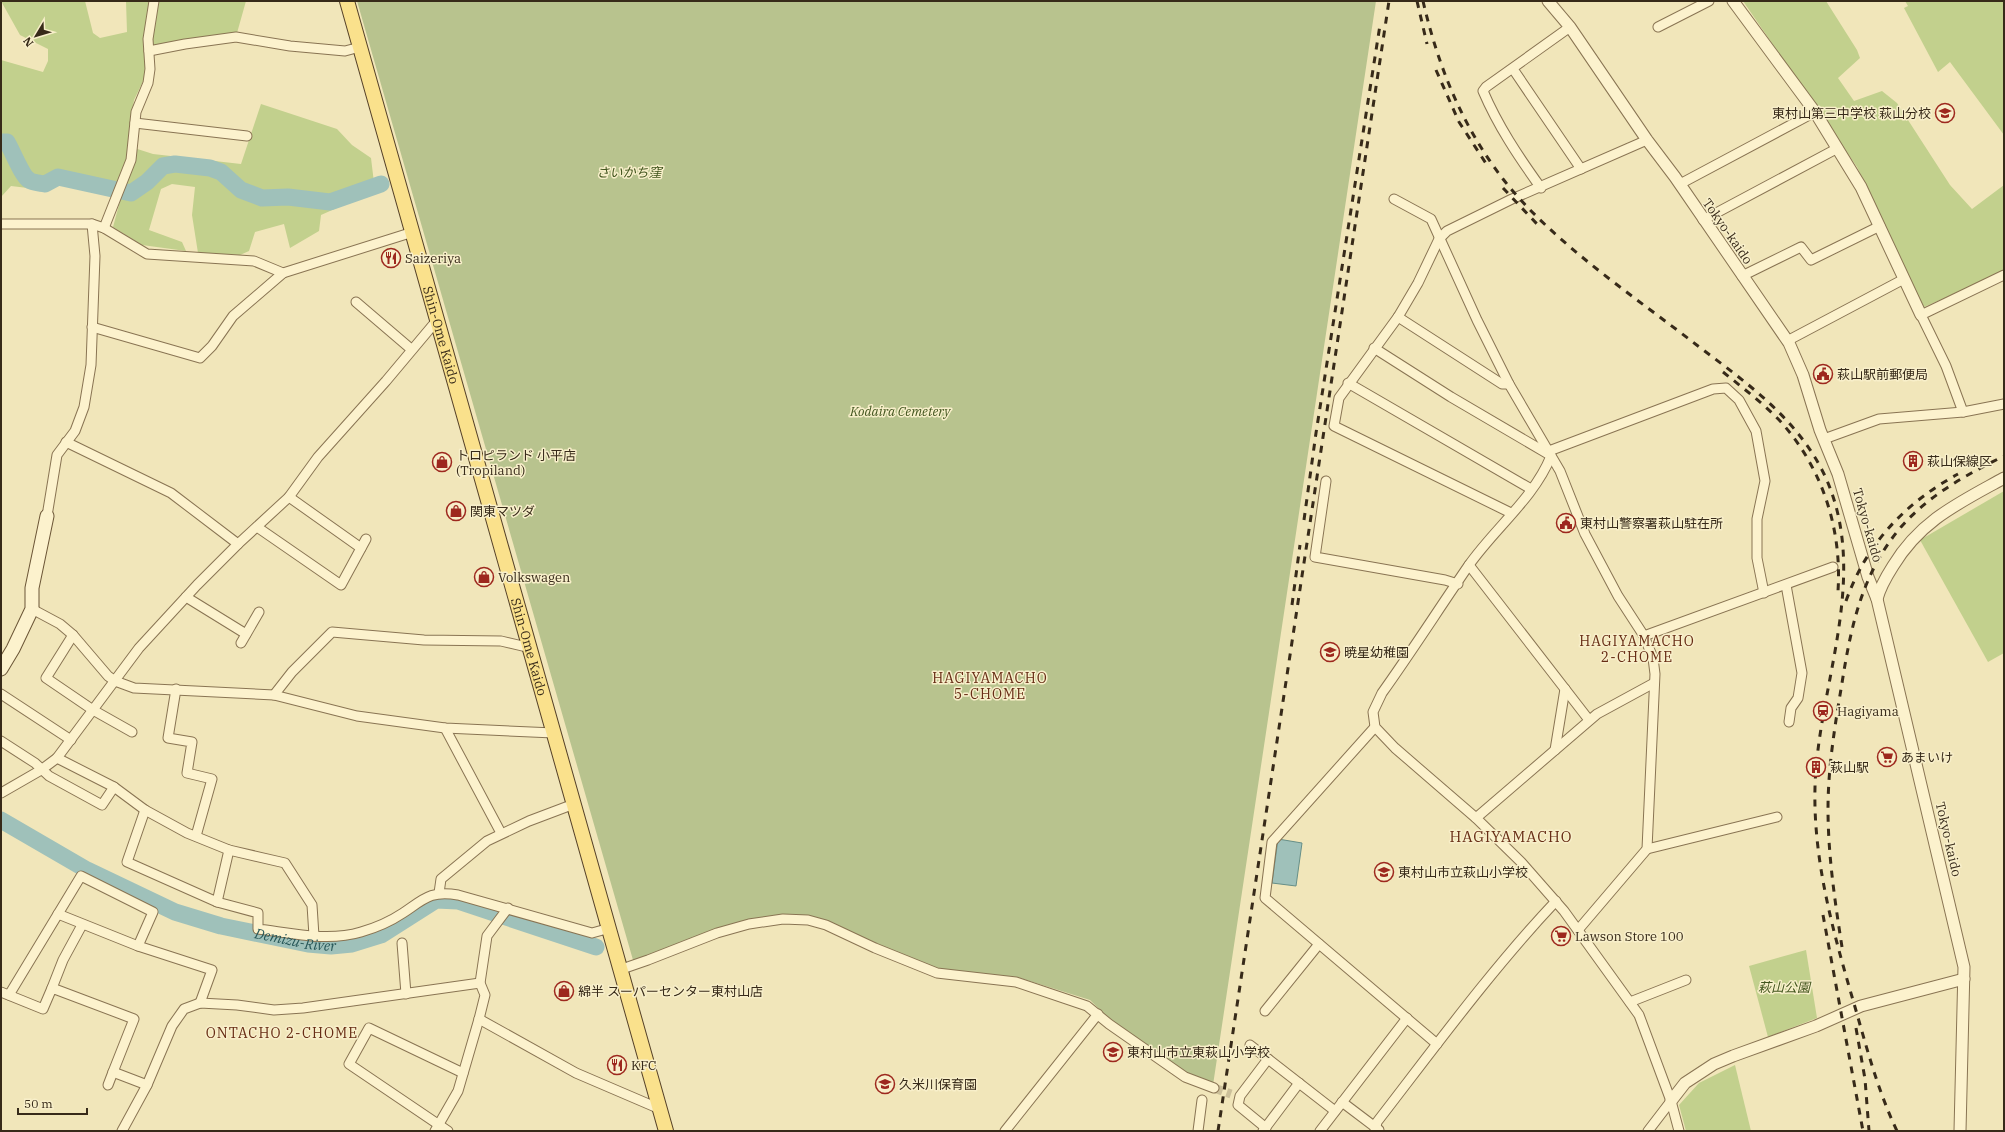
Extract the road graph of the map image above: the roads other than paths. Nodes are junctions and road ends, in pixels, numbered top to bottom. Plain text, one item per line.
1 (154, 1) edge
2 (347, 1) edge
3 (1548, 1) edge
4 (1709, 1) edge
5 (1734, 1) edge
6 (1570, 27) junction
7 (1658, 27) dead end
8 (360, 47) junction
9 (149, 51) junction
10 (1513, 69) junction
11 (1815, 112) junction
12 (135, 123) junction
13 (246, 136) dead end
14 (1647, 140) junction
15 (1838, 148) junction
16 (1582, 169) junction
17 (1680, 184) junction
18 (1541, 188) junction
19 (1394, 199) dead end
20 (1703, 220) junction
21 (1, 224) edge
22 (92, 224) junction
23 (1880, 226) junction
24 (104, 228) junction
25 (413, 232) junction
26 (1439, 239) junction
27 (283, 273) junction
28 (2004, 275) edge
29 (1742, 276) junction
30 (1904, 279) junction
31 (356, 302) dead end
32 (1921, 315) junction
33 (1398, 317) junction
34 (438, 319) junction
35 (92, 327) junction
36 (1787, 341) junction
37 (1374, 348) junction
38 (411, 350) junction
39 (1348, 384) junction
40 (1509, 384) junction
41 (2004, 404) edge
42 (1963, 412) junction
43 (1824, 439) junction
44 (66, 442) junction
45 (1550, 454) junction
46 (2004, 478) edge
47 (1326, 481) dead end
48 (1531, 489) junction
49 (289, 498) junction
50 (1511, 513) junction
51 (47, 516) joint
52 (257, 527) junction
53 (366, 539) dead end
54 (238, 544) junction
55 (361, 548) junction
56 (1469, 565) junction
57 (1833, 567) dead end
58 (1458, 584) junction
59 (1786, 585) junction
60 (1764, 593) junction
61 (186, 596) junction
62 (1877, 599) junction
63 (32, 609) junction
64 (259, 612) dead end
65 (215, 615) junction
66 (209, 623) dead end
67 (246, 634) junction
68 (73, 635) junction
69 (1644, 636) junction
70 (241, 643) dead end
71 (530, 648) junction
72 (1, 669) edge
73 (115, 681) junction
74 (1654, 683) junction
75 (176, 689) junction
76 (1565, 689) junction
77 (1, 694) edge
78 (274, 695) junction
79 (93, 710) junction
80 (1590, 720) junction
81 (1789, 722) dead end
82 (1375, 727) junction
83 (446, 728) junction
84 (132, 732) dead end
85 (554, 733) junction
86 (71, 740) junction
87 (1, 741) edge
88 (1555, 750) junction
89 (57, 758) junction
90 (40, 770) junction
91 (114, 787) junction
92 (1, 793) edge
93 (574, 804) junction
94 (145, 810) junction
95 (1776, 817) dead end
96 (1476, 818) junction
97 (501, 833) junction
98 (196, 836) junction
99 (1647, 849) junction
100 (228, 850) junction
101 (439, 893) junction
102 (1556, 901) junction
103 (217, 902) junction
104 (507, 910) junction
105 (58, 914) junction
106 (82, 925) junction
107 (610, 928) junction
108 (1578, 930) junction
109 (314, 936) junction
110 (402, 943) dead end
111 (1319, 944) junction
112 (138, 946) junction
113 (622, 969) junction
114 (1964, 979) junction
115 (1686, 980) dead end
116 (480, 983) junction
117 (52, 988) junction
118 (5, 993) edge
119 (406, 994) junction
120 (1630, 1002) junction
121 (200, 1003) junction
122 (1265, 1012) dead end
123 (1098, 1014) junction
124 (1407, 1018) junction
125 (479, 1019) junction
126 (1437, 1044) junction
127 (1250, 1045) dead end
128 (1268, 1059) junction
129 (113, 1072) junction
130 (463, 1073) junction
131 (1299, 1083) junction
132 (108, 1085) dead end
133 (147, 1085) junction
134 (1214, 1088) tunnel mouth
135 (1202, 1100) dead end
136 (1342, 1102) junction
137 (1671, 1102) junction
138 (660, 1109) junction
139 (1335, 1111) junction
140 (437, 1128) edge
141 (1264, 1129) edge
142 (1377, 1130) edge
143 (122, 1131) edge
144 (448, 1131) edge
145 (666, 1131) edge
146 (1005, 1131) edge
147 (1198, 1131) edge
148 (1320, 1131) edge
149 (1648, 1131) edge
150 (1679, 1131) edge
151 (1960, 1131) edge

1 - 9 street
2 - 8 main road, Shin-Ome Kaido
3 - 6 street, Tokyo-kaido
4 - 7 street
5 - 11 street
6 - 10 street
6 - 14 street, Tokyo-kaido
8 - 9 street
8 - 25 main road, Shin-Ome Kaido
9 - 12 street
10 - 16 street
10 - 18 street
11 - 15 street
11 - 17 street
12 - 13 street
12 - 24 street
14 - 16 street
14 - 17 street, Tokyo-kaido
15 - 20 street
15 - 23 street
16 - 18 street
17 - 20 street, Tokyo-kaido
18 - 26 street
19 - 26 street
20 - 29 street, Tokyo-kaido
21 - 22 street
22 - 24 street
22 - 35 street
23 - 29 street
23 - 30 street
24 - 27 street
25 - 27 street
25 - 34 main road, Shin-Ome Kaido
26 - 33 street
26 - 40 street
27 - 35 street
28 - 32 street
29 - 36 street, Tokyo-kaido
30 - 32 street
30 - 36 street
31 - 38 street
32 - 42 street
33 - 37 street
33 - 40 street
34 - 38 street
34 - 71 main road, Shin-Ome Kaido
35 - 44 street
36 - 43 street, Tokyo-kaido
37 - 39 street
37 - 45 street
38 - 49 street
39 - 48 street
39 - 50 street
40 - 45 street
41 - 42 street
42 - 43 street
43 - 62 street, Tokyo-kaido
44 - 51 street
44 - 54 street
45 - 48 street
45 - 60 street
45 - 69 street
46 - 62 street
47 - 58 street
48 - 50 street
49 - 52 street
49 - 55 street
50 - 56 street
51 - 63 main road
52 - 54 street
52 - 55 street
53 - 55 street
54 - 61 street
56 - 58 street
56 - 76 street
57 - 59 street
58 - 82 street
59 - 60 street
59 - 81 street
60 - 69 street
61 - 65 street
61 - 73 street
62 - 114 street, Tokyo-kaido
63 - 68 street
63 - 72 main road
64 - 67 street
65 - 66 street
65 - 67 street
67 - 70 street
68 - 73 street
68 - 79 street
69 - 74 street
71 - 78 street
71 - 85 main road, Shin-Ome Kaido
73 - 75 street
73 - 79 street
74 - 80 street
74 - 99 street
75 - 78 street
75 - 98 street
76 - 80 street
76 - 88 street
77 - 86 street
78 - 83 street
79 - 84 street
79 - 86 street
80 - 88 street
82 - 96 street
82 - 111 street
83 - 85 street
83 - 97 street
85 - 93 main road, Shin-Ome Kaido
86 - 89 street
87 - 90 street
88 - 96 street
89 - 90 street
89 - 91 street
90 - 91 street
90 - 92 street
91 - 94 street
93 - 97 street
93 - 107 main road, Shin-Ome Kaido
94 - 98 street
94 - 103 street
95 - 99 street
96 - 102 street
97 - 101 street
98 - 100 street
99 - 108 street
100 - 103 street
100 - 109 street
101 - 104 street
101 - 109 street
102 - 108 street
102 - 126 street
103 - 109 street
104 - 107 street
104 - 116 street
105 - 106 street
105 - 112 street
105 - 118 street
106 - 112 street
106 - 117 street
107 - 113 main road, Shin-Ome Kaido
108 - 120 street
110 - 119 street
111 - 122 street
111 - 124 street
112 - 121 street
113 - 123 street
113 - 138 main road, Shin-Ome Kaido
114 - 137 street
114 - 151 street, Tokyo-kaido
115 - 120 street
116 - 119 street
116 - 125 street
117 - 118 street
117 - 129 street
119 - 121 street
120 - 137 street
121 - 133 street
123 - 134 street
123 - 146 street
124 - 126 street
124 - 136 street
125 - 130 street
125 - 138 street
126 - 142 street
127 - 128 street
128 - 131 street
128 - 141 street
129 - 132 street
129 - 133 street
130 - 140 street
130 - 140 street
131 - 139 street
131 - 141 street
133 - 143 street
135 - 147 street
136 - 139 street
136 - 142 street
137 - 149 street
137 - 150 street
138 - 145 main road, Shin-Ome Kaido
139 - 148 street
140 - 144 street

